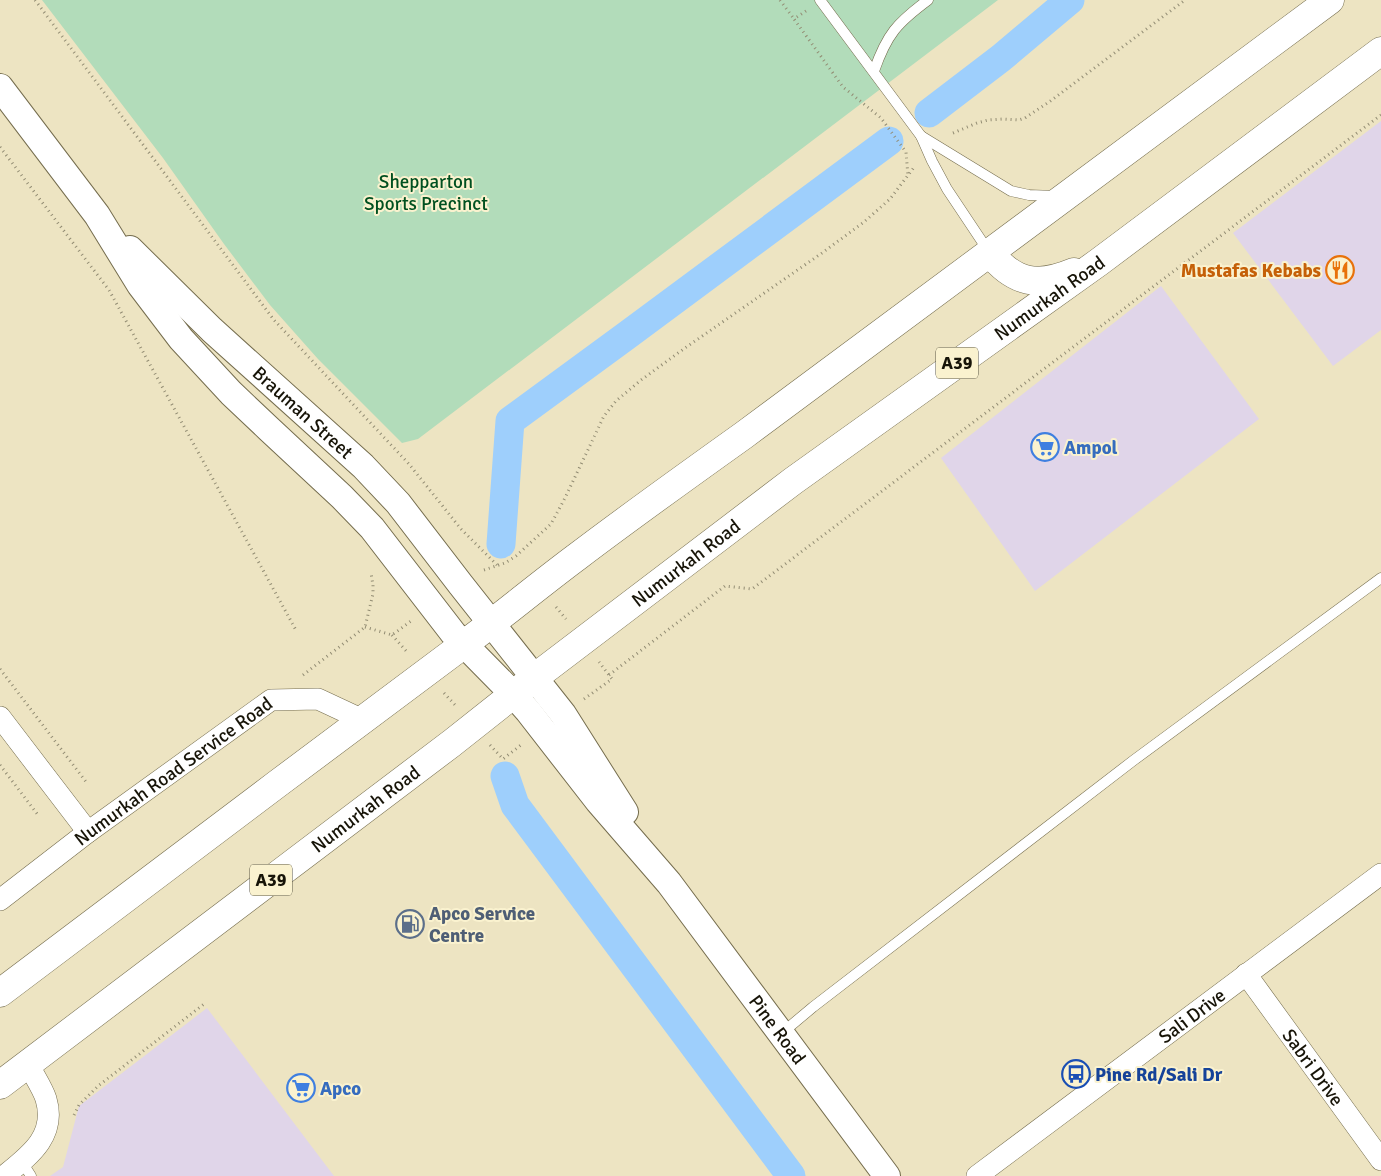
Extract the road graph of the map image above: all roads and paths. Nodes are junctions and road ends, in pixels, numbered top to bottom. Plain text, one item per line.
1 (34, 0) edge
2 (780, 0) edge
3 (820, 0) edge
4 (928, 0) edge
5 (1185, 0) edge
6 (1330, 0) edge
7 (807, 10) dead end
8 (794, 19) junction
9 (1381, 51) edge
10 (874, 71) junction
11 (0, 87) edge
12 (1381, 114) edge
13 (921, 136) junction
14 (936, 145) junction
15 (0, 147) edge
16 (928, 152) junction
17 (908, 176) junction
18 (1070, 193) junction
19 (97, 215) junction
20 (990, 253) junction
21 (1098, 262) junction
22 (398, 503) junction
23 (372, 528) junction
24 (497, 565) junction
25 (370, 570) dead end
26 (1381, 578) edge
27 (461, 585) junction
28 (432, 606) junction
29 (491, 624) junction
30 (365, 627) junction
31 (297, 632) dead end
32 (392, 635) junction
33 (464, 644) junction
34 (0, 669) edge
35 (425, 672) junction
36 (609, 675) dead end
37 (534, 678) junction
38 (514, 695) junction
39 (271, 700) junction
40 (0, 717) edge
41 (363, 720) junction
42 (474, 726) junction
43 (502, 759) dead end
44 (0, 765) edge
45 (87, 783) dead end
46 (38, 815) dead end
47 (88, 832) junction
48 (1381, 874) edge
49 (669, 883) junction
50 (0, 900) edge
51 (1246, 974) junction
52 (0, 993) edge
53 (204, 1004) dead end
54 (781, 1034) junction
55 (0, 1058) edge
56 (28, 1064) junction
57 (0, 1085) edge
58 (73, 1120) dead end
59 (1381, 1160) edge
60 (26, 1169) edge
61 (4, 1176) edge
62 (887, 1176) edge
63 (977, 1176) edge

1 - 24 path
2 - 8 path
3 - 10 lane
4 - 10 lane
5 - 14 path
6 - 18 highway
7 - 8 path
8 - 17 path
9 - 21 highway, Numurkah Road / A39
10 - 13 lane
11 - 19 street, Brauman Street
12 - 36 path
13 - 14 lane
13 - 16 lane
14 - 18 lane
15 - 31 path
16 - 17 path
16 - 20 lane
17 - 24 path
18 - 20 highway
19 - 22 street, Brauman Street
19 - 23 street, Brauman Street
20 - 21 highway
20 - 29 highway
21 - 37 highway, Numurkah Road / A39
22 - 23 street
22 - 27 street, Brauman Street
23 - 28 street, Brauman Street
24 - 27 path
25 - 30 path
26 - 54 lane
27 - 29 street, Brauman Street
28 - 32 path
28 - 33 street, Brauman Street
29 - 33 highway
29 - 37 street, Brauman Street
30 - 32 path
30 - 39 path
32 - 35 path
33 - 35 highway
33 - 38 street, Brauman Street
34 - 45 path
35 - 41 highway
35 - 42 path
37 - 38 highway, Numurkah Road / A39
37 - 49 street, Pine Road
38 - 42 highway, Numurkah Road / A39
38 - 49 street, Pine Road
39 - 41 street, Numurkah Road Service Road
39 - 47 street, Numurkah Road Service Road
40 - 47 street
41 - 52 highway
42 - 43 path
42 - 56 highway, Numurkah Road / A39
44 - 46 path
47 - 50 street, Numurkah Road Service Road
48 - 51 street, Sali Drive
49 - 54 street, Pine Road
51 - 59 street, Sabri Drive
51 - 63 street, Sali Drive
53 - 58 path
54 - 62 street, Pine Road
55 - 56 highway
56 - 57 highway, Numurkah Road / A39
56 - 60 street
60 - 61 street

